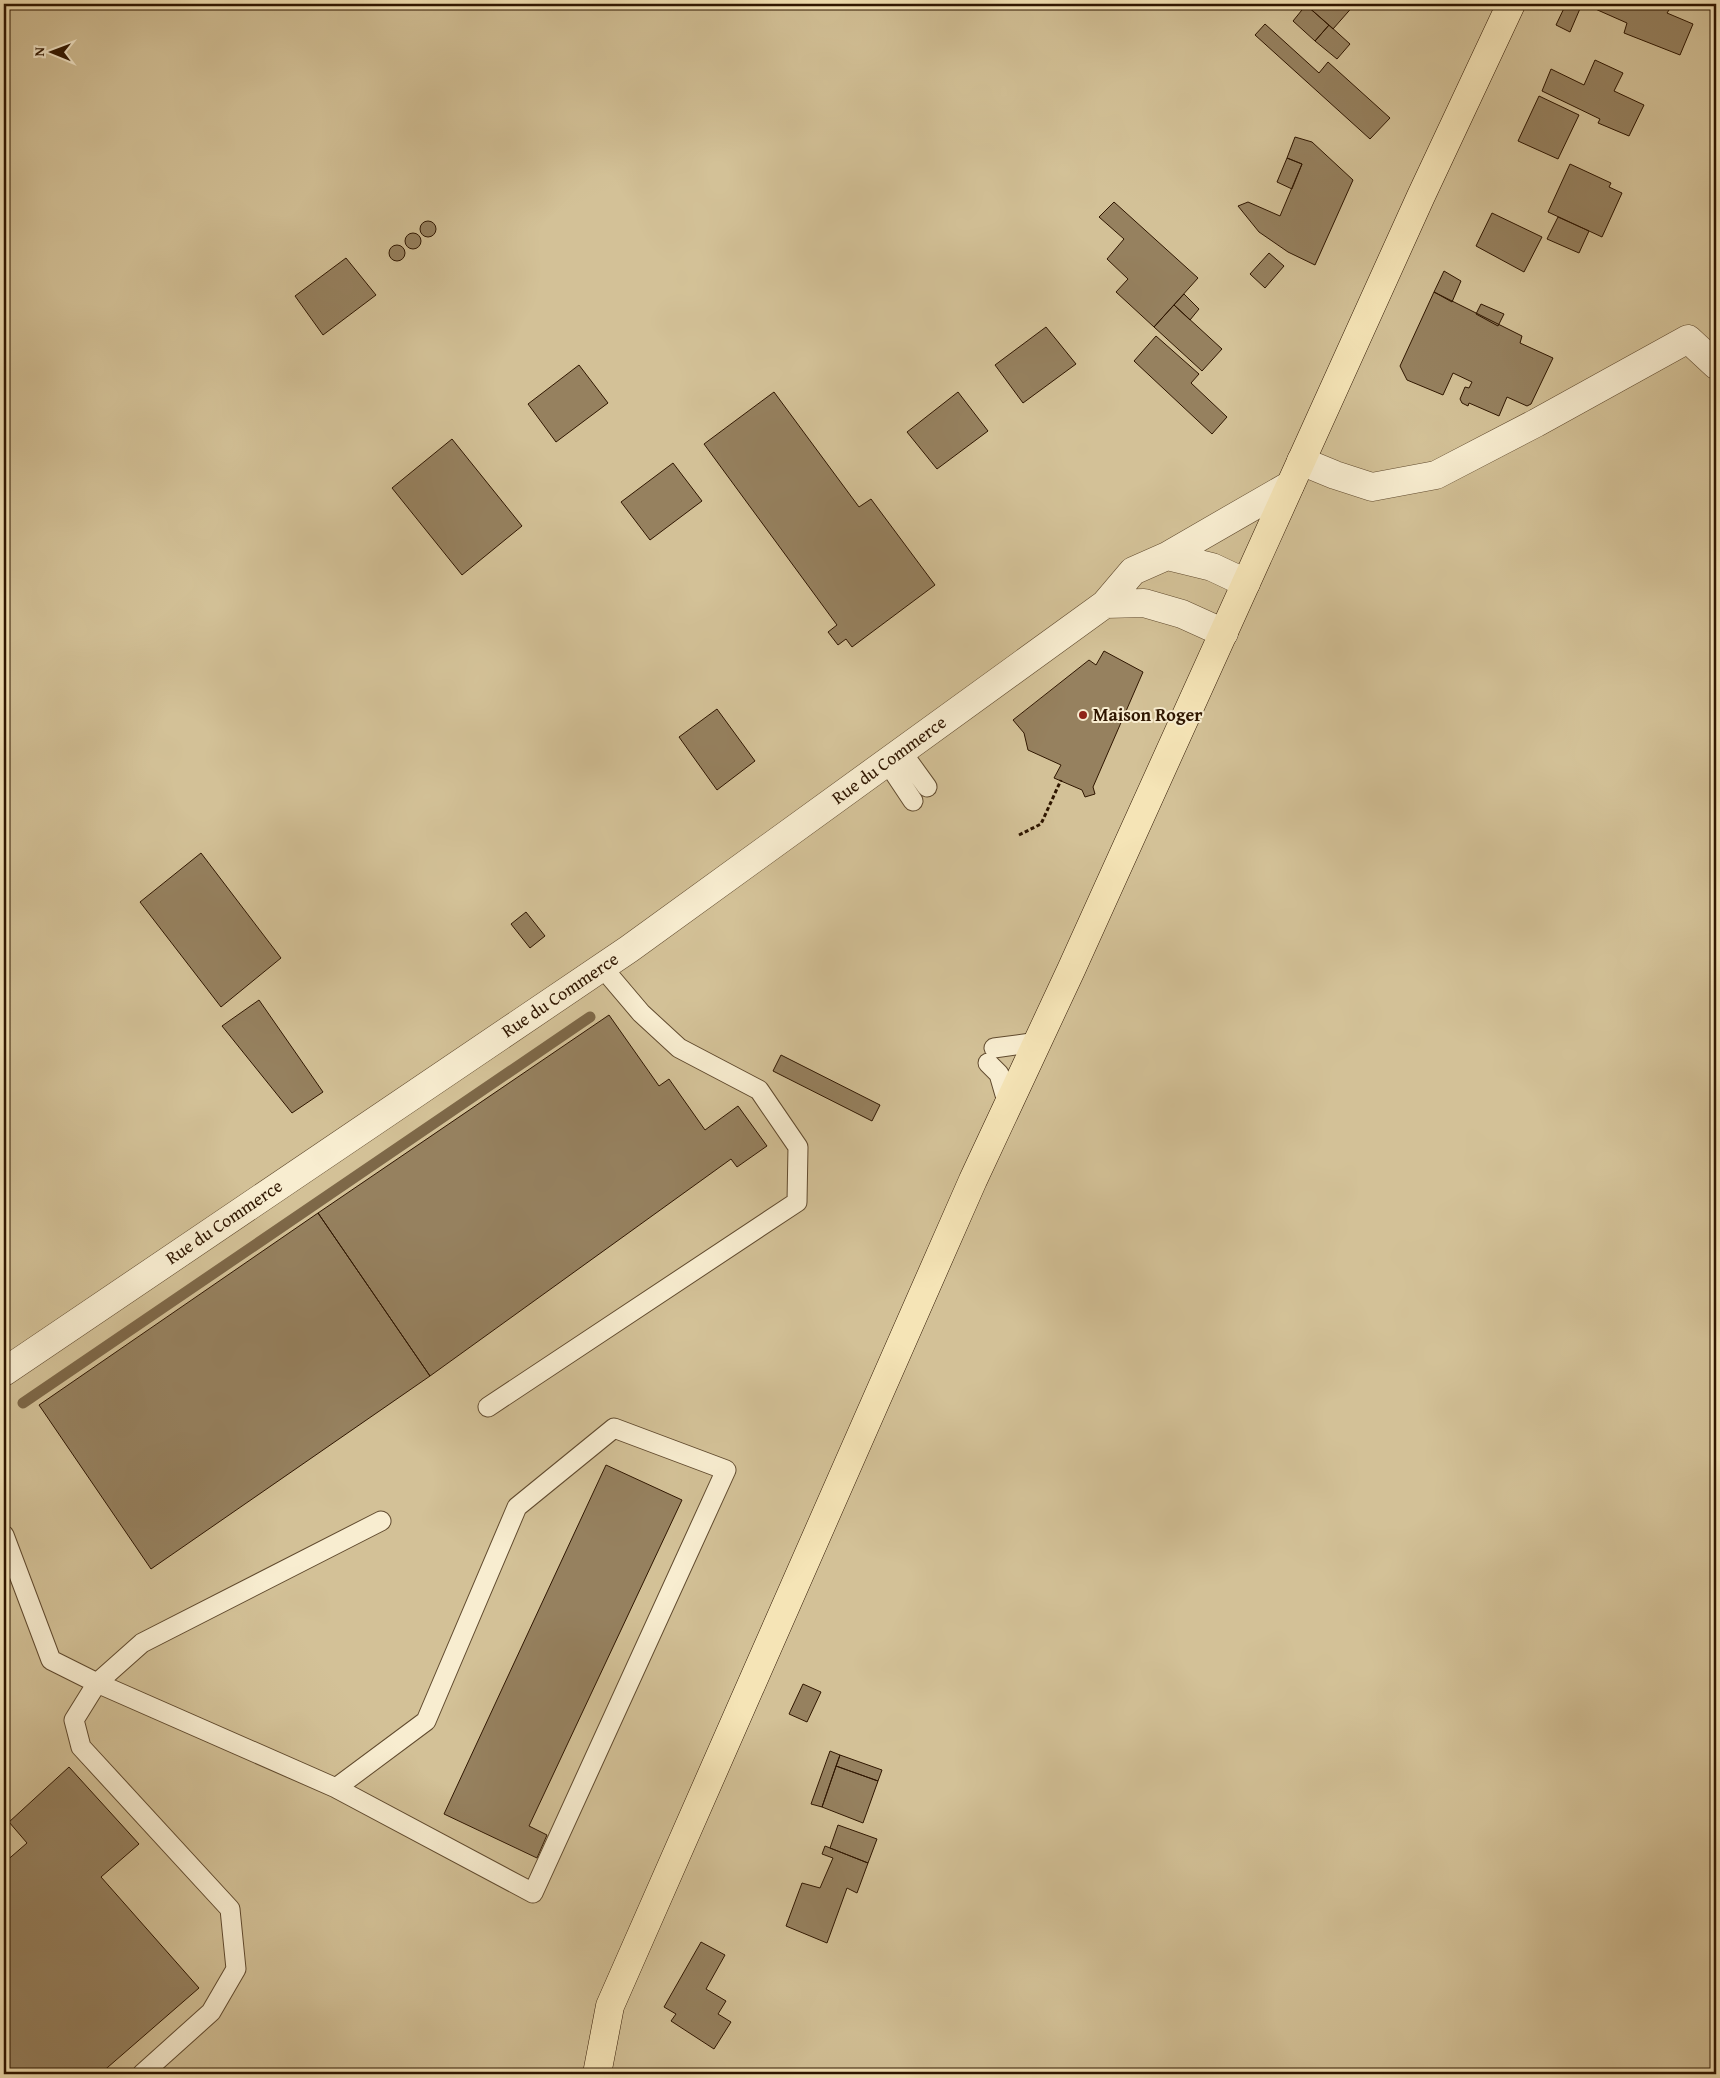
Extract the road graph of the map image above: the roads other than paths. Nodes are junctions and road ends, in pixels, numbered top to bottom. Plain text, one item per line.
1 (1511, 4) edge
2 (1716, 365) edge
3 (1296, 473) junction
4 (1167, 556) junction
5 (1246, 583) junction
6 (1105, 604) junction
7 (1224, 633) junction
8 (894, 757) junction
9 (927, 787) dead end
10 (913, 801) dead end
11 (602, 967) junction
12 (1038, 1042) junction
13 (1008, 1105) junction
14 (4, 1372) edge
15 (488, 1407) dead end
16 (381, 1521) dead end
17 (4, 1535) edge
18 (97, 1684) junction
19 (336, 1788) junction
20 (142, 2074) edge
21 (597, 2074) edge

1 - 3 main road
2 - 3 street
3 - 4 street, Rue du Commerce
3 - 5 main road
4 - 5 street
4 - 6 street, Rue du Commerce
5 - 7 main road
6 - 7 street
6 - 8 street, Rue du Commerce
7 - 12 main road
8 - 9 lane
8 - 10 lane
8 - 11 street, Rue du Commerce
11 - 14 street, Rue du Commerce
11 - 15 lane
12 - 13 main road
12 - 13 lane
13 - 21 main road
16 - 18 lane
17 - 18 lane
18 - 19 lane
18 - 20 lane
19 - 19 lane

